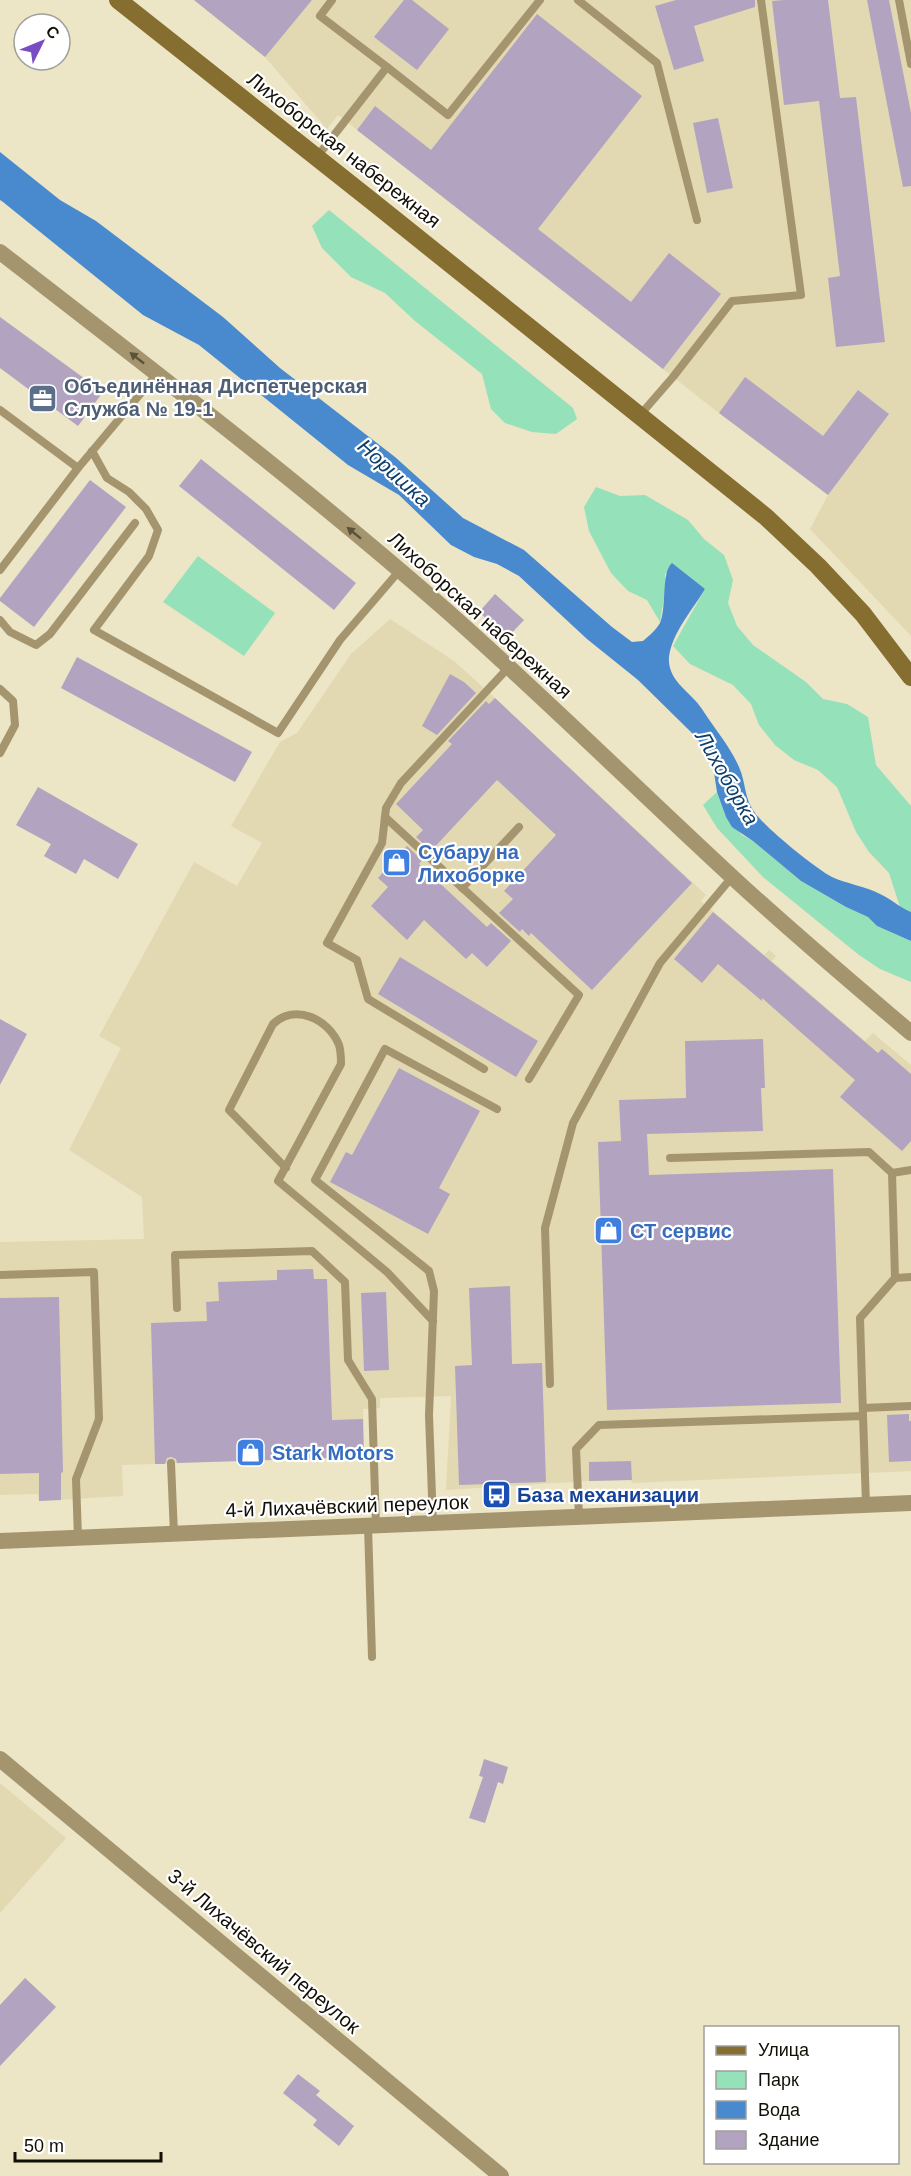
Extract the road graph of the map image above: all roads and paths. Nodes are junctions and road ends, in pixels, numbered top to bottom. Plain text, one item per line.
1 (118, 0) edge
2 (332, 0) edge
3 (540, 0) edge
4 (578, 0) edge
5 (761, 0) edge
6 (899, 0) edge
7 (911, 64) edge
8 (387, 67) junction
9 (317, 158) junction
10 (697, 220) dead end
11 (0, 252) edge
12 (157, 374) junction
13 (0, 410) edge
14 (640, 416) junction
15 (92, 451) junction
16 (78, 468) junction
17 (135, 523) dead end
18 (0, 570) edge
19 (400, 570) junction
20 (0, 620) edge
21 (508, 668) junction
22 (911, 677) edge
23 (0, 690) edge
24 (0, 753) edge
25 (385, 817) junction
26 (519, 827) dead end
27 (732, 876) junction
28 (462, 888) junction
29 (911, 1033) edge
30 (484, 1069) dead end
31 (529, 1079) dead end
32 (497, 1109) dead end
33 (670, 1158) dead end
34 (286, 1168) junction
35 (911, 1170) edge
36 (891, 1173) junction
37 (0, 1275) edge
38 (911, 1277) edge
39 (895, 1278) junction
40 (177, 1308) dead end
41 (433, 1322) junction
42 (550, 1384) dead end
43 (911, 1406) edge
44 (863, 1412) junction
45 (171, 1463) dead end
46 (911, 1503) edge
47 (866, 1505) junction
48 (579, 1517) junction
49 (433, 1523) junction
50 (372, 1526) junction
51 (174, 1534) junction
52 (78, 1538) junction
53 (0, 1541) edge
54 (372, 1657) dead end
55 (0, 1759) edge
56 (501, 2176) edge

1 - 9 street, Лихоборская набережная
2 - 8 lane
3 - 8 lane
4 - 10 lane
5 - 14 lane
6 - 7 lane
8 - 9 lane
9 - 14 street, Лихоборская набережная
12 -> 11 street, Лихоборская набережная
12 - 15 lane
19 -> 12 street, Лихоборская набережная
13 - 16 lane
14 - 22 street, Лихоборская набережная
15 - 16 lane
15 - 19 lane
16 - 18 lane
17 - 20 lane
19 - 21 street, Лихоборская набережная
21 - 25 lane
21 - 27 street, Лихоборская набережная
23 - 24 lane
25 - 28 lane
25 - 30 lane
26 - 28 lane
27 - 29 street, Лихоборская набережная
27 - 42 lane
28 - 31 lane
32 - 41 lane
33 - 36 lane
34 - 34 lane
34 - 41 lane
35 - 36 lane
36 - 39 lane
37 - 52 lane
38 - 39 lane
39 - 44 lane
40 - 50 lane
41 - 49 lane
43 - 44 lane
44 - 47 lane
44 - 48 lane
45 - 51 lane
46 - 47 street, 4-й Лихачёвский переулок
47 - 48 street, 4-й Лихачёвский переулок
48 - 49 street, 4-й Лихачёвский переулок
49 - 50 street, 4-й Лихачёвский переулок
50 - 51 street, 4-й Лихачёвский переулок
50 - 54 lane
51 - 52 street, 4-й Лихачёвский переулок
52 - 53 street, 4-й Лихачёвский переулок
55 - 56 street, 3-й Лихачёвский переулок

